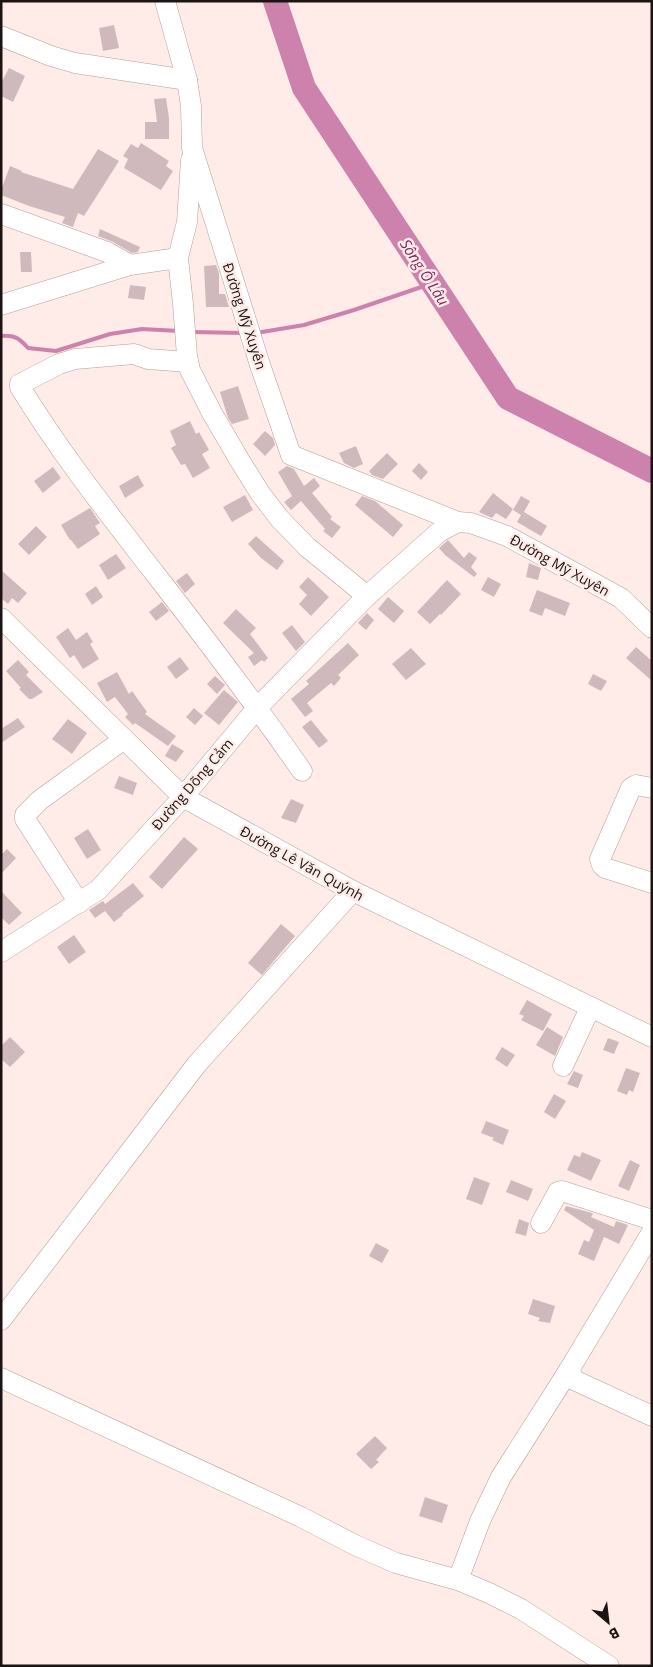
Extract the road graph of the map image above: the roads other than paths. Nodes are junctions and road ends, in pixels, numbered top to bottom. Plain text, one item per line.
1 (165, 1) edge
2 (1, 36) edge
3 (187, 80) junction
4 (192, 148) junction
5 (1, 214) edge
6 (178, 258) junction
7 (130, 265) junction
8 (1, 305) edge
9 (187, 359) junction
10 (458, 522) junction
11 (367, 596) junction
12 (1, 618) edge
13 (652, 628) edge
14 (258, 707) junction
15 (124, 738) junction
16 (302, 771) dead end
17 (652, 788) edge
18 (183, 797) junction
19 (652, 883) edge
20 (353, 891) junction
21 (79, 903) junction
22 (1, 952) edge
23 (590, 1008) junction
24 (652, 1037) edge
25 (563, 1066) dead end
26 (541, 1223) dead end
27 (652, 1230) edge
28 (1, 1320) edge
29 (569, 1370) junction
30 (1, 1378) edge
31 (652, 1416) edge
32 (458, 1580) junction
33 (609, 1666) edge

1 - 3 street, Đường Mỹ Xuyên
2 - 3 street
3 - 4 street, Đường Mỹ Xuyên
4 - 6 street
4 - 10 street, Đường Mỹ Xuyên
5 - 7 street
6 - 7 street
6 - 9 street
7 - 8 street
9 - 11 street
9 - 14 street
10 - 11 street
10 - 13 street, Đường Mỹ Xuyên
11 - 14 street, Đường Dõng Cảm
12 - 15 street, Đường Lê Văn Quýnh
14 - 16 street
14 - 18 street, Đường Dõng Cảm
15 - 18 street, Đường Lê Văn Quýnh
15 - 21 street
17 - 19 street
18 - 20 street, Đường Lê Văn Quýnh
18 - 21 street, Đường Dõng Cảm
20 - 23 street, Đường Lê Văn Quýnh
20 - 28 street
21 - 22 street, Đường Dõng Cảm
23 - 24 street, Đường Lê Văn Quýnh
23 - 25 street
26 - 27 street
27 - 29 street
29 - 31 street
29 - 32 street
30 - 32 street
32 - 33 street

